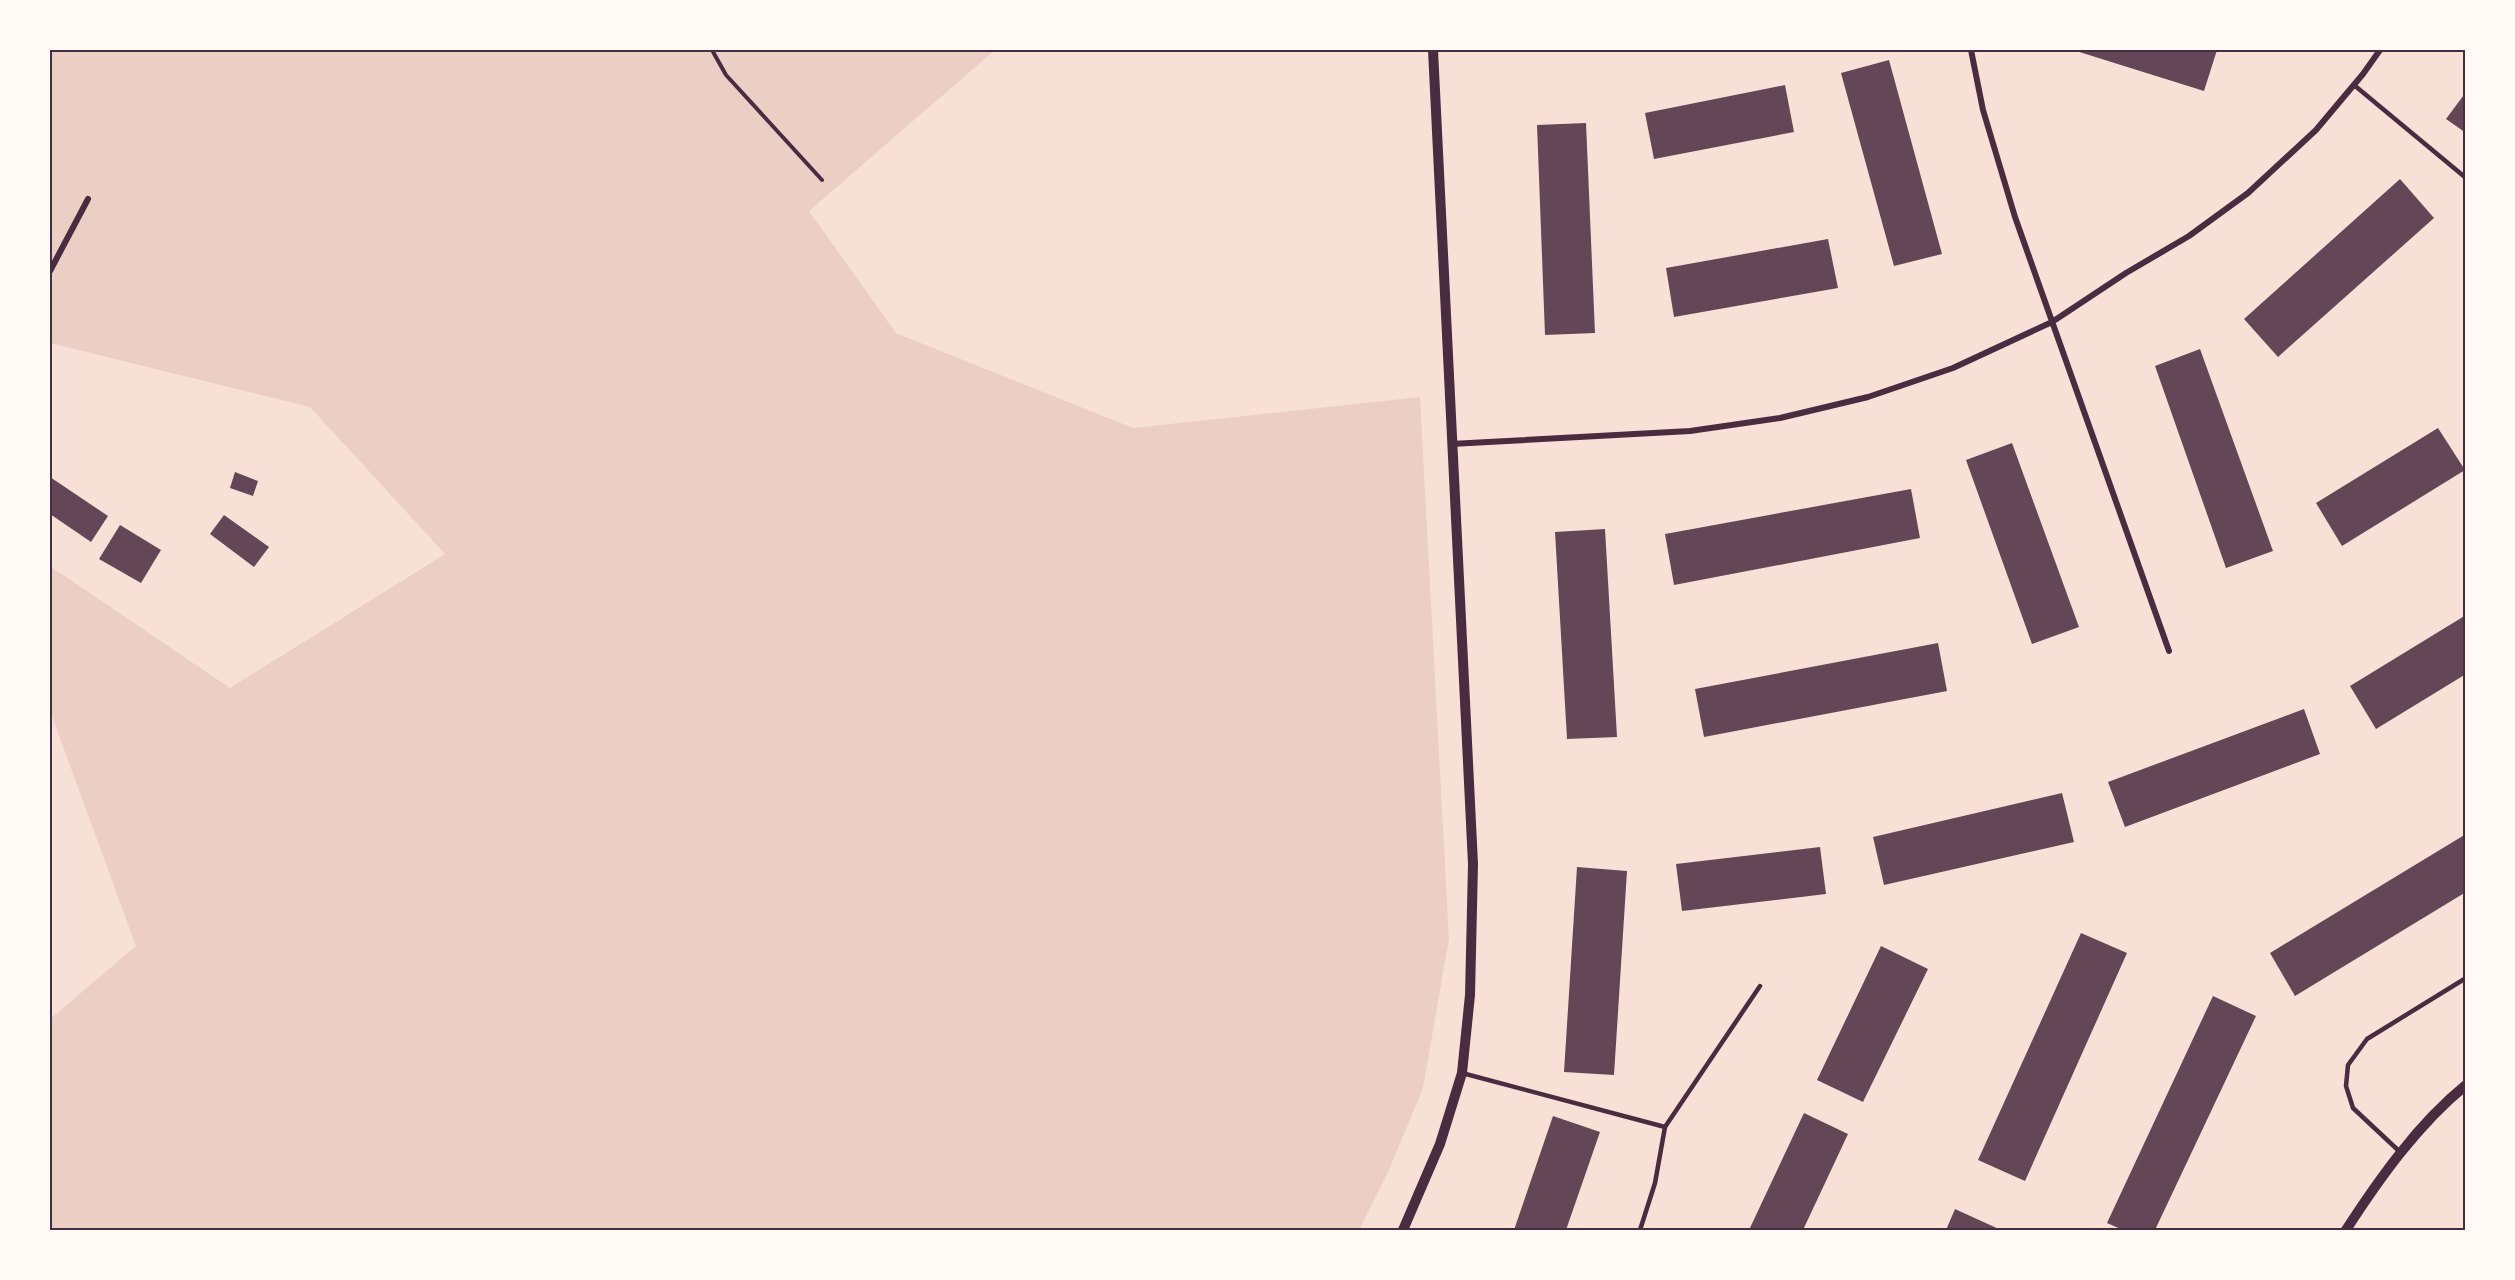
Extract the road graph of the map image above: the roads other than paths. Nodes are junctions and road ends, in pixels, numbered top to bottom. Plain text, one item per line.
1 (1433, 50) edge
2 (1971, 50) edge
3 (2380, 50) edge
4 (2354, 85) junction
5 (2466, 178) edge
6 (88, 199) dead end
7 (50, 271) edge
8 (2052, 322) junction
9 (1450, 444) junction
10 (2169, 651) dead end
11 (2466, 978) edge
12 (1760, 986) dead end
13 (1462, 1073) junction
14 (2466, 1085) edge
15 (1665, 1127) junction
16 (2402, 1154) junction
17 (1403, 1230) edge
18 (1640, 1230) edge
19 (2346, 1230) edge

1 - 9 street
2 - 8 street
3 - 4 street
4 - 5 lane
4 - 8 street
6 - 7 street
8 - 9 street
8 - 10 street
9 - 13 street
11 - 16 lane
12 - 15 lane
13 - 15 lane
13 - 17 street
14 - 16 street
15 - 18 lane
16 - 19 street

